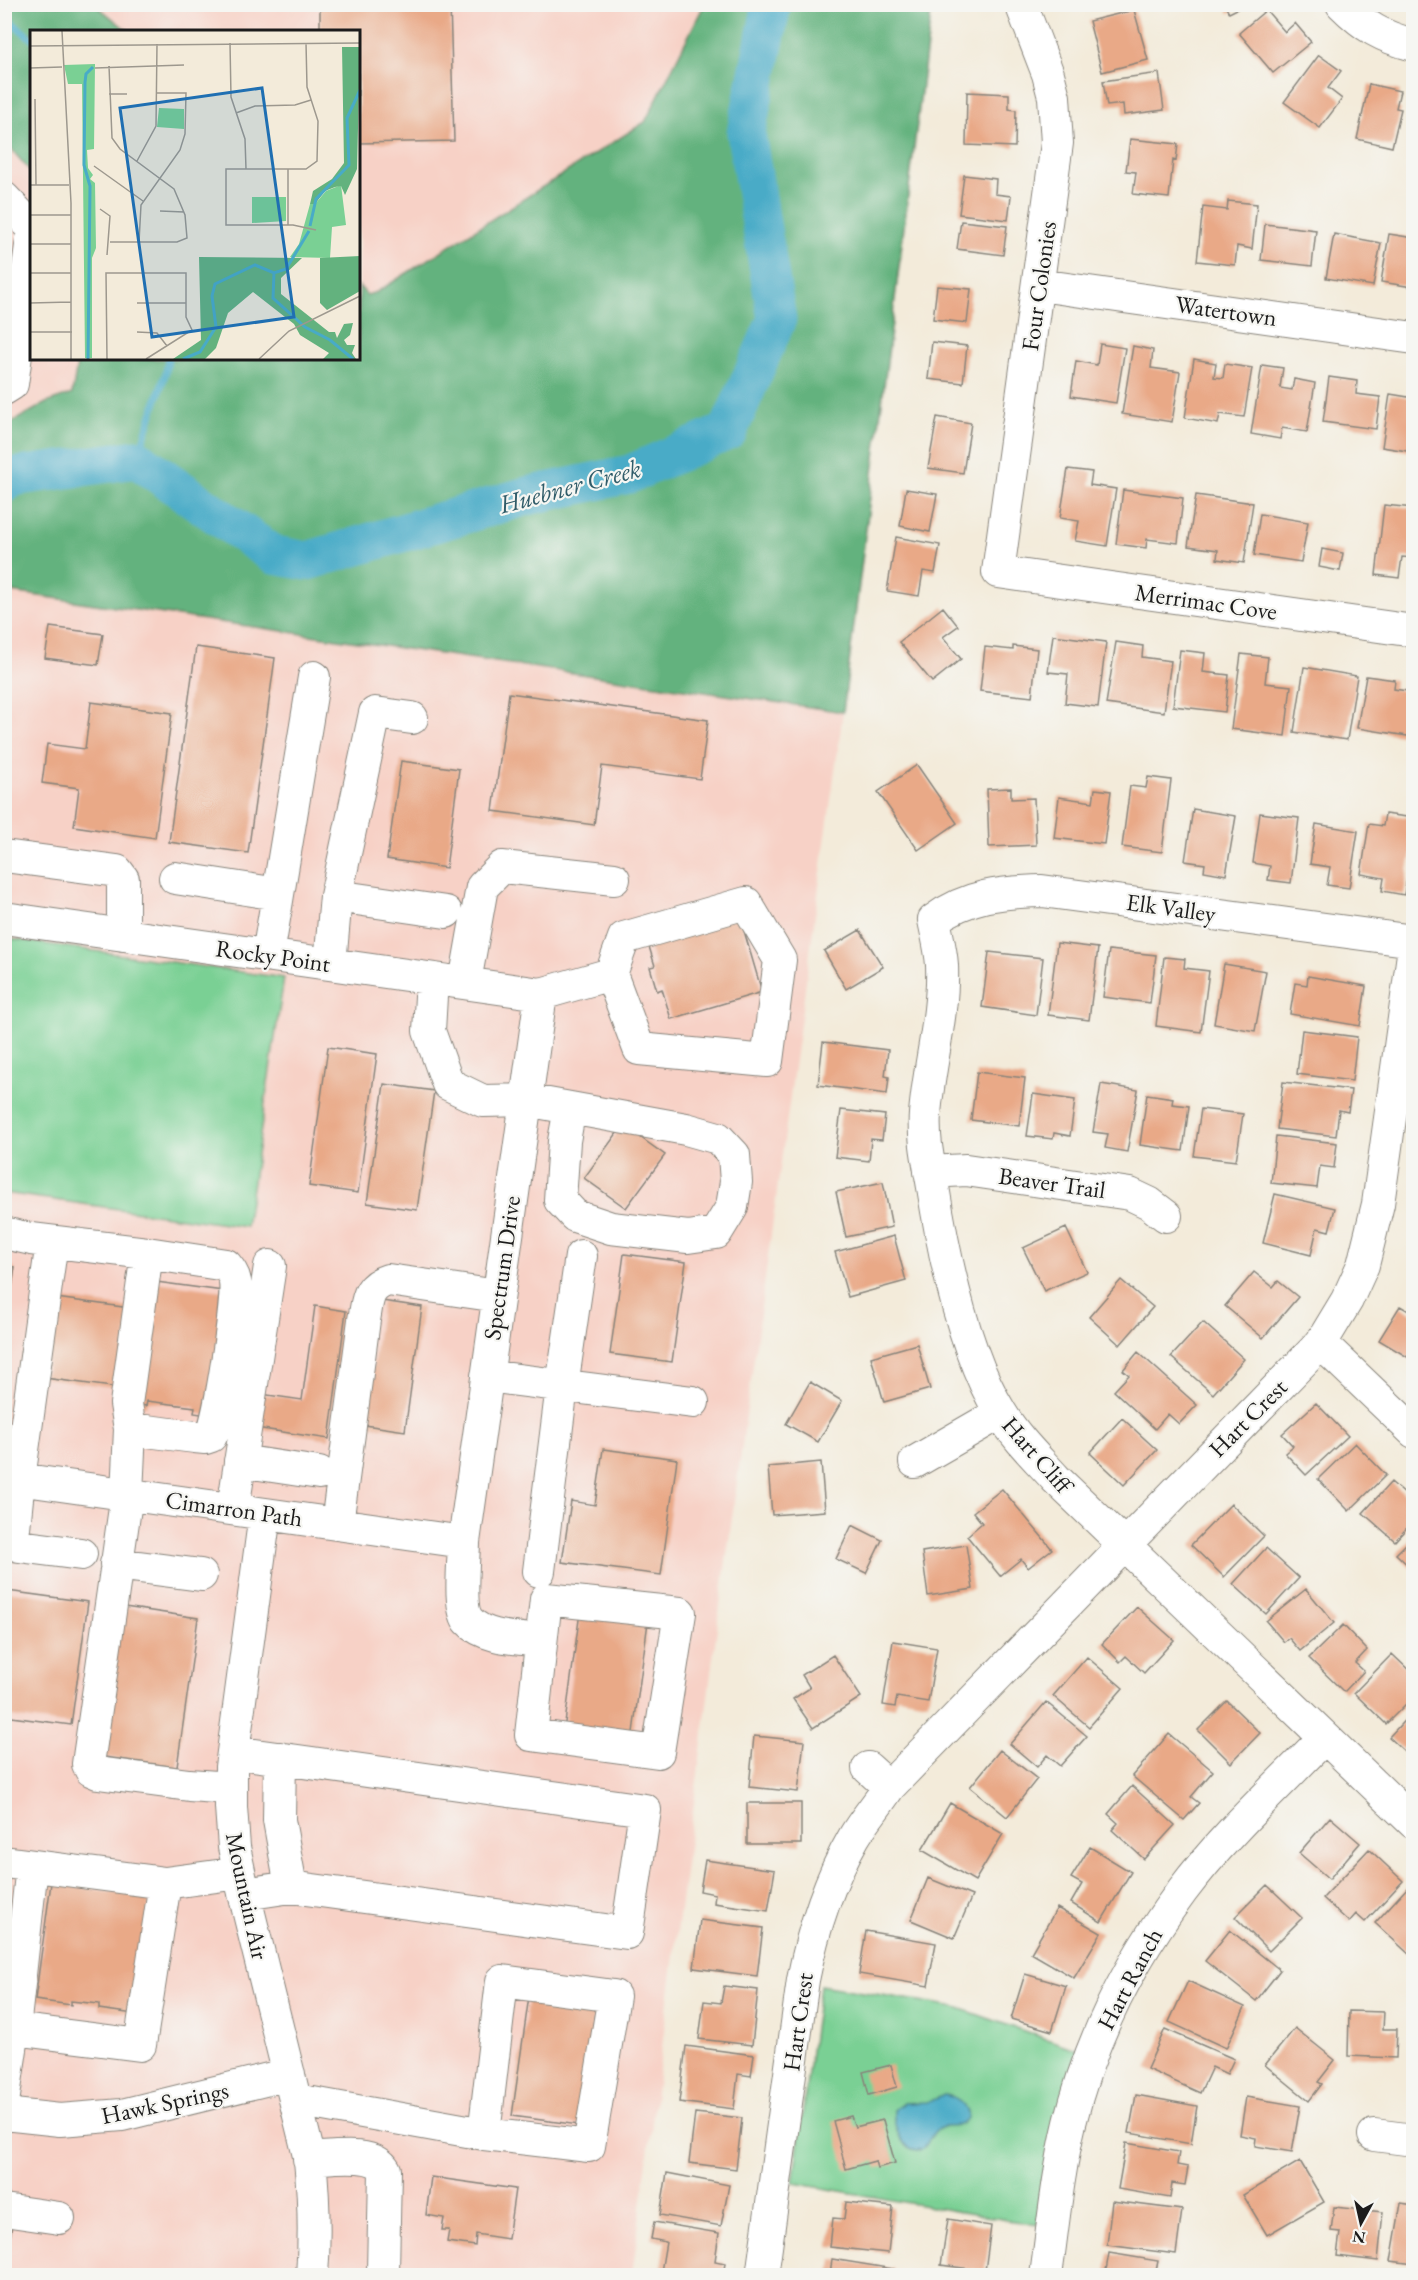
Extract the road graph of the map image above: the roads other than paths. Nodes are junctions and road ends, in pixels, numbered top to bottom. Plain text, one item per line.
1 (1342, 4) edge
2 (1021, 5) edge
3 (1413, 45) edge
4 (4, 198) edge
5 (30, 225) edge
6 (30, 254) edge
7 (1039, 285) junction
8 (1413, 338) edge
9 (4, 389) edge
10 (998, 573) joint
11 (1413, 631) edge
12 (314, 677) dead end
13 (412, 718) dead end
14 (4, 856) edge
15 (175, 878) dead end
16 (614, 879) dead end
17 (278, 894) junction
18 (336, 896) junction
19 (446, 912) dead end
20 (4, 918) edge
21 (934, 920) joint
22 (123, 935) junction
23 (1413, 941) edge
24 (1413, 947) edge
25 (268, 955) junction
26 (330, 964) junction
27 (612, 974) junction
28 (432, 979) junction
29 (465, 982) junction
30 (541, 994) junction
31 (526, 1100) junction
32 (570, 1107) junction
33 (930, 1172) junction
34 (1166, 1216) dead end
35 (4, 1233) edge
36 (52, 1242) junction
37 (147, 1253) junction
38 (581, 1256) dead end
39 (270, 1266) dead end
40 (498, 1296) junction
41 (1321, 1343) junction
42 (487, 1376) junction
43 (562, 1386) junction
44 (693, 1402) dead end
45 (1000, 1413) junction
46 (16, 1418) edge
47 (130, 1429) junction
48 (1413, 1432) edge
49 (240, 1461) junction
50 (915, 1462) dead end
51 (319, 1473) dead end
52 (12, 1478) edge
53 (127, 1494) junction
54 (233, 1509) junction
55 (265, 1514) junction
56 (337, 1524) junction
57 (464, 1542) junction
58 (1123, 1545) junction
59 (81, 1554) dead end
60 (116, 1564) junction
61 (539, 1571) dead end
62 (201, 1575) dead end
63 (541, 1641) junction
64 (1324, 1738) junction
65 (232, 1752) junction
66 (280, 1758) junction
67 (231, 1788) junction
68 (1413, 1823) edge
69 (18, 1864) edge
70 (165, 1883) junction
71 (242, 1883) junction
72 (291, 1887) junction
73 (9, 2028) edge
74 (292, 2087) junction
75 (4, 2096) edge
76 (4, 2114) edge
77 (484, 2134) junction
78 (1374, 2135) dead end
79 (1413, 2140) edge
80 (309, 2159) junction
81 (4, 2210) edge
82 (59, 2218) dead end
83 (383, 2272) dead end
84 (312, 2276) edge
85 (762, 2276) edge
86 (1046, 2276) edge

1 - 3 street
2 - 7 street, Four Colonies
4 - 5 street
6 - 9 street
7 - 8 street, Watertown
7 - 10 street, Four Colonies
10 - 11 street, Merrimac Cove
12 - 17 street
13 - 18 street
14 - 22 street
15 - 17 street
16 - 29 street
17 - 25 street
18 - 19 street
18 - 26 street
20 - 22 street, Rocky Point
21 - 23 street, Elk Valley
21 - 33 street, Hart Cliff
22 - 25 street, Rocky Point
24 - 41 street, Hart Crest
25 - 26 street, Rocky Point
26 - 28 street, Rocky Point
27 - 27 street
27 - 30 street
28 - 29 street, Rocky Point
28 - 31 street
29 - 30 street, Rocky Point
30 - 31 street, Spectrum Drive
31 - 32 street
31 - 40 street, Spectrum Drive
32 - 32 street
33 - 34 street, Beaver Trail
33 - 45 street, Hart Cliff
35 - 36 street
36 - 37 street
36 - 46 street
37 - 47 street
37 - 47 street
38 - 43 street
39 - 49 street
40 - 42 street, Spectrum Drive
40 - 56 street
41 - 48 street
41 - 58 street, Hart Crest
42 - 43 street
42 - 57 street, Spectrum Drive
43 - 44 street
43 - 61 street
45 - 50 street
45 - 58 street, Hart Cliff
46 - 52 street
47 - 53 street
49 - 51 street
49 - 54 street
52 - 53 street, Cimarron Path
52 - 59 street
53 - 54 street, Cimarron Path
53 - 60 street
54 - 55 street, Cimarron Path
55 - 56 street, Cimarron Path
55 - 65 street, Mountain Air
56 - 57 street, Cimarron Path
57 - 63 street, Spectrum Drive
58 - 64 street, Hart Cliff
58 - 85 street, Hart Crest
60 - 62 street
60 - 67 street
63 - 63 street
64 - 68 street, Hart Cliff
64 - 86 street, Hart Ranch
65 - 66 street
65 - 67 street, Mountain Air
66 - 72 street
66 - 72 street
67 - 71 street, Mountain Air
69 - 70 street
69 - 73 street
70 - 71 street
70 - 73 street
71 - 72 street
71 - 74 street, Mountain Air
73 - 75 street
74 - 76 street, Hawk Springs
74 - 77 street
74 - 80 street, Mountain Air
77 - 77 street
78 - 79 street
80 - 83 street
80 - 84 street, Mountain Air
81 - 82 street

